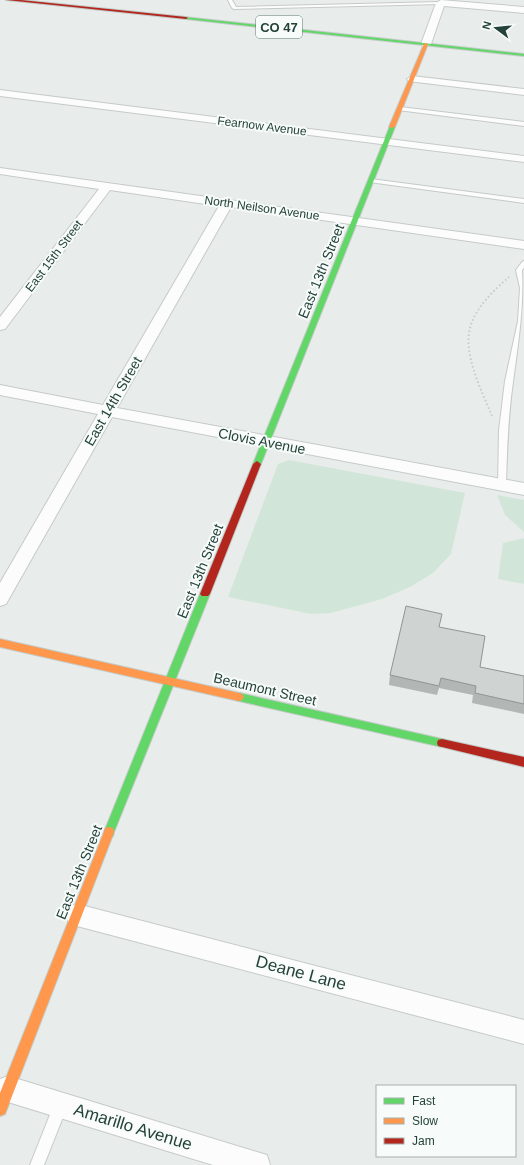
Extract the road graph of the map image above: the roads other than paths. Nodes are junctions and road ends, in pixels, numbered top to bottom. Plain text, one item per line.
1 (5, 0) edge
2 (8, 0) edge
3 (13, 0) edge
4 (230, 0) edge
5 (441, 3) junction
6 (524, 10) edge
7 (426, 44) junction
8 (524, 55) edge
9 (412, 79) junction
10 (524, 92) edge
11 (0, 93) edge
12 (400, 109) junction
13 (524, 124) edge
14 (387, 141) junction
15 (524, 159) edge
16 (0, 171) edge
17 (371, 181) junction
18 (107, 186) junction
19 (524, 201) edge
20 (226, 203) junction
21 (355, 221) junction
22 (524, 245) edge
23 (522, 265) edge
24 (0, 326) edge
25 (0, 390) edge
26 (106, 411) junction
27 (267, 442) junction
28 (502, 485) junction
29 (524, 489) edge
30 (0, 599) edge
31 (0, 643) edge
32 (169, 682) junction
33 (524, 762) edge
34 (77, 914) junction
35 (524, 1032) edge
36 (4, 1099) edge
37 (60, 1105) junction
38 (37, 1165) edge
39 (257, 1165) edge

1 - 3 main road, CO 47
2 - 3 main road, CO 47
3 - 7 main road, CO 47
4 - 5 lane
5 - 6 street
5 - 7 street
7 - 8 main road, CO 47
7 - 9 main road, East 13th Street
9 - 10 street
9 - 12 main road, East 13th Street
11 - 14 street, Fearnow Avenue
12 - 13 lane
12 - 14 main road, East 13th Street
14 - 15 street, Fearnow Avenue
14 - 17 main road, East 13th Street
16 - 18 street, North Neilson Avenue
17 - 19 lane
17 - 21 main road, East 13th Street
18 - 20 street, North Neilson Avenue
18 - 24 street, East 15th Street
20 - 21 street, North Neilson Avenue
20 - 26 street, East 14th Street
21 - 22 street, North Neilson Avenue
21 - 27 main road, East 13th Street
23 - 28 lane
25 - 26 street, Clovis Avenue
26 - 27 street, Clovis Avenue
26 - 30 street, East 14th Street
27 - 28 street, Clovis Avenue
27 - 32 main road, East 13th Street
28 - 29 street, Clovis Avenue
31 - 32 main road, Beaumont Street
32 - 33 main road, Beaumont Street
32 - 34 main road, East 13th Street
34 - 35 street, Deane Lane
34 - 36 main road, East 13th Street
36 - 37 street, Amarillo Avenue
37 - 38 lane
37 - 39 street, Amarillo Avenue

